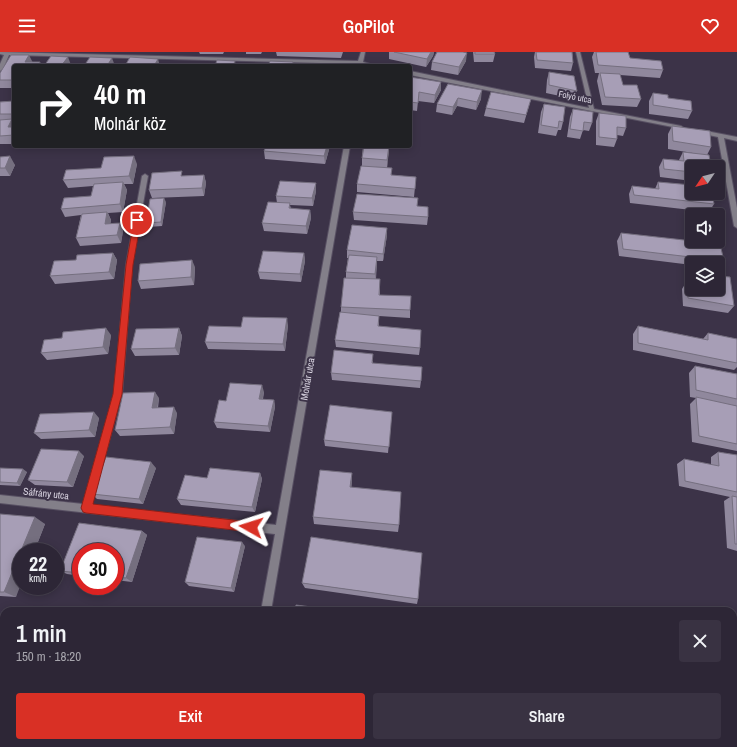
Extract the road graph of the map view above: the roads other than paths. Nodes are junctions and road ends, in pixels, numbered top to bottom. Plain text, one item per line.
1 (8, 52) edge
2 (363, 52) edge
3 (578, 52) edge
4 (0, 53) edge
5 (334, 64) edge
6 (361, 64) edge
7 (0, 69) edge
8 (412, 73) edge
9 (592, 110) junction
10 (721, 136) junction
11 (737, 139) edge
12 (347, 148) edge
13 (145, 176) dead end
14 (737, 226) edge
15 (0, 499) edge
16 (86, 508) junction
17 (281, 530) junction
18 (267, 607) edge

1 - 4 street
1 - 5 street
1 - 7 street
2 - 6 street
3 - 9 street
8 - 9 street, Folyó utca
9 - 10 street, Folyó utca
10 - 11 street, Folyó utca
10 - 14 street
12 - 17 street, Molnár utca
13 - 16 street
15 - 16 street, Sáfrány utca
16 - 17 street, Sáfrány utca
17 - 18 street, Molnár utca

